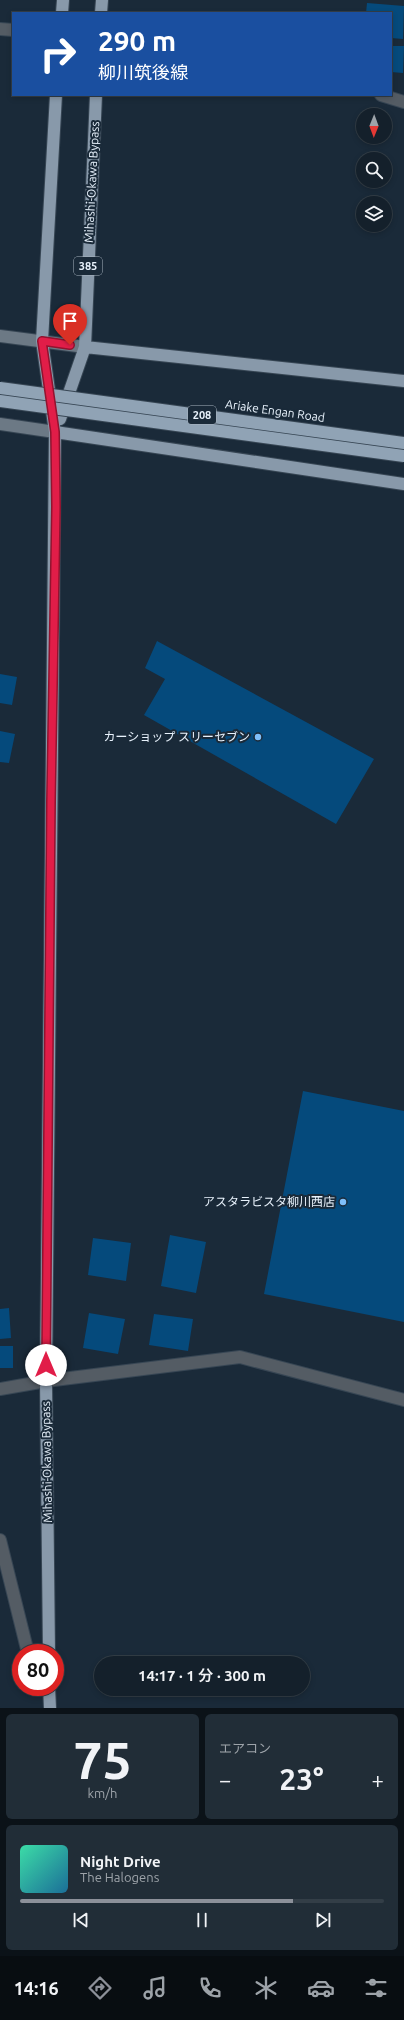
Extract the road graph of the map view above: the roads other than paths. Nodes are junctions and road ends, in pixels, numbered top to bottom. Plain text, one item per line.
1 (63, 0) edge
2 (102, 0) edge
3 (62, 12) edge
4 (101, 12) edge
5 (0, 29) edge
6 (12, 30) edge
7 (56, 96) edge
8 (96, 96) edge
9 (384, 96) edge
10 (404, 102) edge
11 (0, 336) edge
12 (42, 341) junction
13 (85, 347) junction
14 (404, 381) edge
15 (0, 388) edge
16 (0, 401) edge
17 (0, 424) edge
18 (55, 432) junction
19 (404, 443) edge
20 (404, 456) edge
21 (404, 484) edge
22 (46, 1381) junction
23 (0, 1389) edge
24 (404, 1400) edge
25 (0, 1540) edge
26 (26, 1644) edge
27 (49, 1644) edge
28 (49, 1696) edge
29 (50, 1708) edge

1 - 3 highway
2 - 4 highway
5 - 6 street
7 - 12 highway, Mihashi-Okawa Bypass / 385
8 - 13 highway, Mihashi-Okawa Bypass / 385
9 - 10 street
11 - 12 main road
12 - 13 main road
12 - 18 highway, Mihashi-Okawa Bypass / 385
13 - 14 highway
13 - 18 highway, Mihashi-Okawa Bypass / 385
15 - 19 highway, Ariake Engan Road / 208, bridge
16 - 20 highway, 208, bridge
17 - 18 main road
18 - 21 highway
18 - 22 highway, Mihashi-Okawa Bypass / 385
22 - 23 street
22 - 24 street
22 - 27 highway, Mihashi-Okawa Bypass / 385
25 - 26 street
28 - 29 highway

